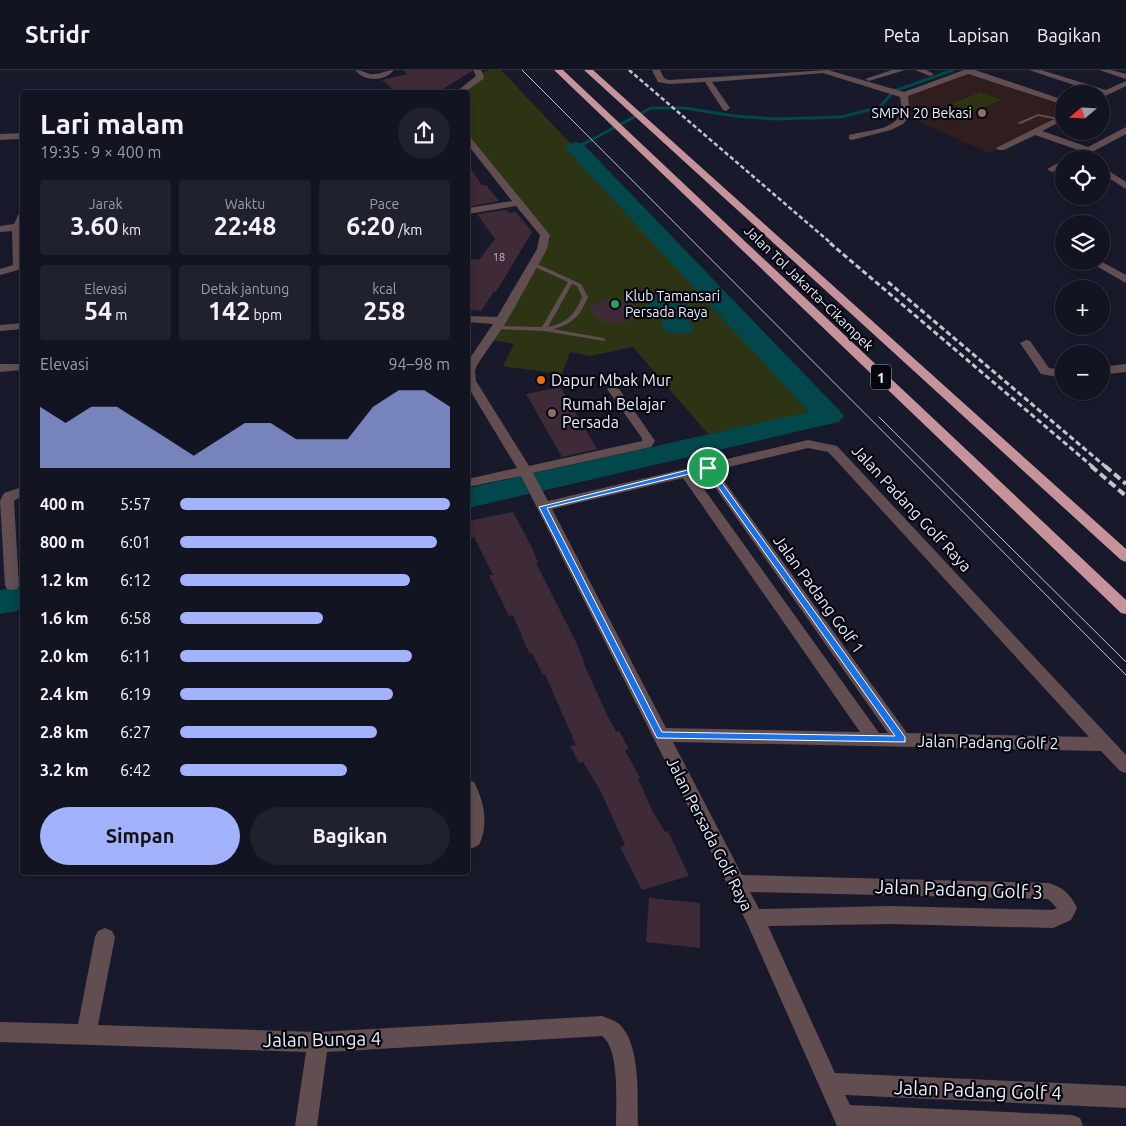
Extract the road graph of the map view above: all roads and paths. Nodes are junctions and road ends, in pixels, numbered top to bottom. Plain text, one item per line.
1 (359, 70) edge
2 (390, 70) edge
3 (478, 70) edge
4 (558, 70) edge
5 (588, 70) edge
6 (656, 70) edge
7 (823, 70) edge
8 (901, 70) edge
9 (919, 70) edge
10 (1034, 70) edge
11 (1103, 70) edge
12 (969, 71) edge
13 (930, 74) dead end
14 (1126, 77) edge
15 (869, 79) dead end
16 (707, 80) junction
17 (1126, 83) edge
18 (1078, 85) edge
19 (462, 90) edge
20 (1110, 91) edge
21 (900, 94) junction
22 (1055, 100) edge
23 (726, 108) dead end
24 (1055, 117) edge
25 (1055, 122) edge
26 (1019, 123) dead end
27 (1126, 130) edge
28 (1036, 132) junction
29 (20, 136) edge
30 (0, 137) edge
31 (852, 137) dead end
32 (470, 142) edge
33 (1001, 148) dead end
34 (1088, 150) joint
35 (1055, 168) edge
36 (1052, 169) dead end
37 (1110, 169) edge
38 (1126, 173) edge
39 (1110, 174) edge
40 (1126, 186) edge
41 (516, 200) junction
42 (470, 206) edge
43 (470, 211) edge
44 (20, 222) edge
45 (0, 228) edge
46 (533, 264) junction
47 (20, 267) edge
48 (1110, 270) edge
49 (0, 272) edge
50 (1126, 280) edge
51 (570, 281) junction
52 (470, 319) edge
53 (499, 325) junction
54 (20, 326) edge
55 (0, 328) edge
56 (544, 330) junction
57 (603, 340) dead end
58 (1026, 343) dead end
59 (20, 367) edge
60 (0, 368) edge
61 (470, 368) edge
62 (1126, 368) edge
63 (1110, 370) edge
64 (1055, 373) edge
65 (470, 378) edge
66 (612, 389) dead end
67 (708, 468) junction
68 (526, 473) junction
69 (686, 473) junction
70 (470, 483) edge
71 (20, 492) edge
72 (540, 501) junction
73 (1126, 557) edge
74 (12, 585) edge
75 (1126, 609) edge
76 (660, 735) junction
77 (874, 739) junction
78 (902, 740) junction
79 (1106, 744) junction
80 (1126, 766) edge
81 (470, 795) edge
82 (470, 841) edge
83 (735, 884) junction
84 (754, 918) junction
85 (105, 938) dead end
86 (0, 1032) edge
87 (86, 1034) junction
88 (318, 1042) junction
89 (830, 1084) junction
90 (1126, 1097) edge
91 (846, 1121) edge
92 (306, 1126) edge
93 (628, 1126) edge
94 (1072, 1126) edge

1 - 2 street
3 - 19 street
4 - 75 highway, Jalan Tol Jakarta–Cikampek / 1
5 - 73 highway, Jalan Tol Jakarta–Cikampek / 1
6 - 16 street
7 - 16 street
7 - 21 street
8 - 15 street
9 - 13 street
10 - 18 street
11 - 14 street
12 - 21 street
12 - 22 street
16 - 23 street
17 - 20 street
21 - 31 street
24 - 26 lane
25 - 28 street
27 - 34 street
28 - 33 street
28 - 34 street
29 - 30 street
32 - 41 street, Jalan Persada Golf Raya
35 - 36 street
37 - 38 street
39 - 40 street
41 - 42 street
41 - 43 street
41 - 46 street, Jalan Persada Golf Raya
44 - 45 street
44 - 47 street
46 - 51 lane
46 - 53 street, Jalan Persada Golf Raya
47 - 49 street
48 - 50 street
51 - 56 lane
51 - 56 lane
52 - 53 street
53 - 56 lane
53 - 61 street, Jalan Persada Golf Raya
54 - 55 street
56 - 57 lane
58 - 64 street
59 - 60 street
62 - 63 street
65 - 68 street, Jalan Persada Golf Raya
66 - 68 street
67 - 69 street, Jalan Padang Golf Raya
67 - 78 street, Jalan Padang Golf 1
67 - 79 street, Jalan Padang Golf Raya
68 - 70 street
68 - 72 street, Jalan Persada Golf Raya
69 - 72 street, Jalan Padang Golf Raya
69 - 77 street
71 - 74 street
72 - 76 street, Jalan Persada Golf Raya
76 - 77 street, Jalan Padang Golf 2
76 - 83 street, Jalan Persada Golf Raya
77 - 78 street, Jalan Padang Golf 2
78 - 79 street, Jalan Padang Golf 2
79 - 80 street, Jalan Padang Golf Raya
81 - 82 street
83 - 84 street, Jalan Persada Golf Raya
83 - 84 street, Jalan Padang Golf 3
84 - 89 street, Jalan Persada Golf Raya
85 - 87 street
86 - 87 street, Jalan Bunga 4
87 - 88 street, Jalan Bunga 4
88 - 92 street
88 - 93 street, Jalan Bunga 4
89 - 90 street, Jalan Padang Golf 4
89 - 91 street, Jalan Persada Golf Raya
91 - 94 street, Jalan Padang Golf 4

